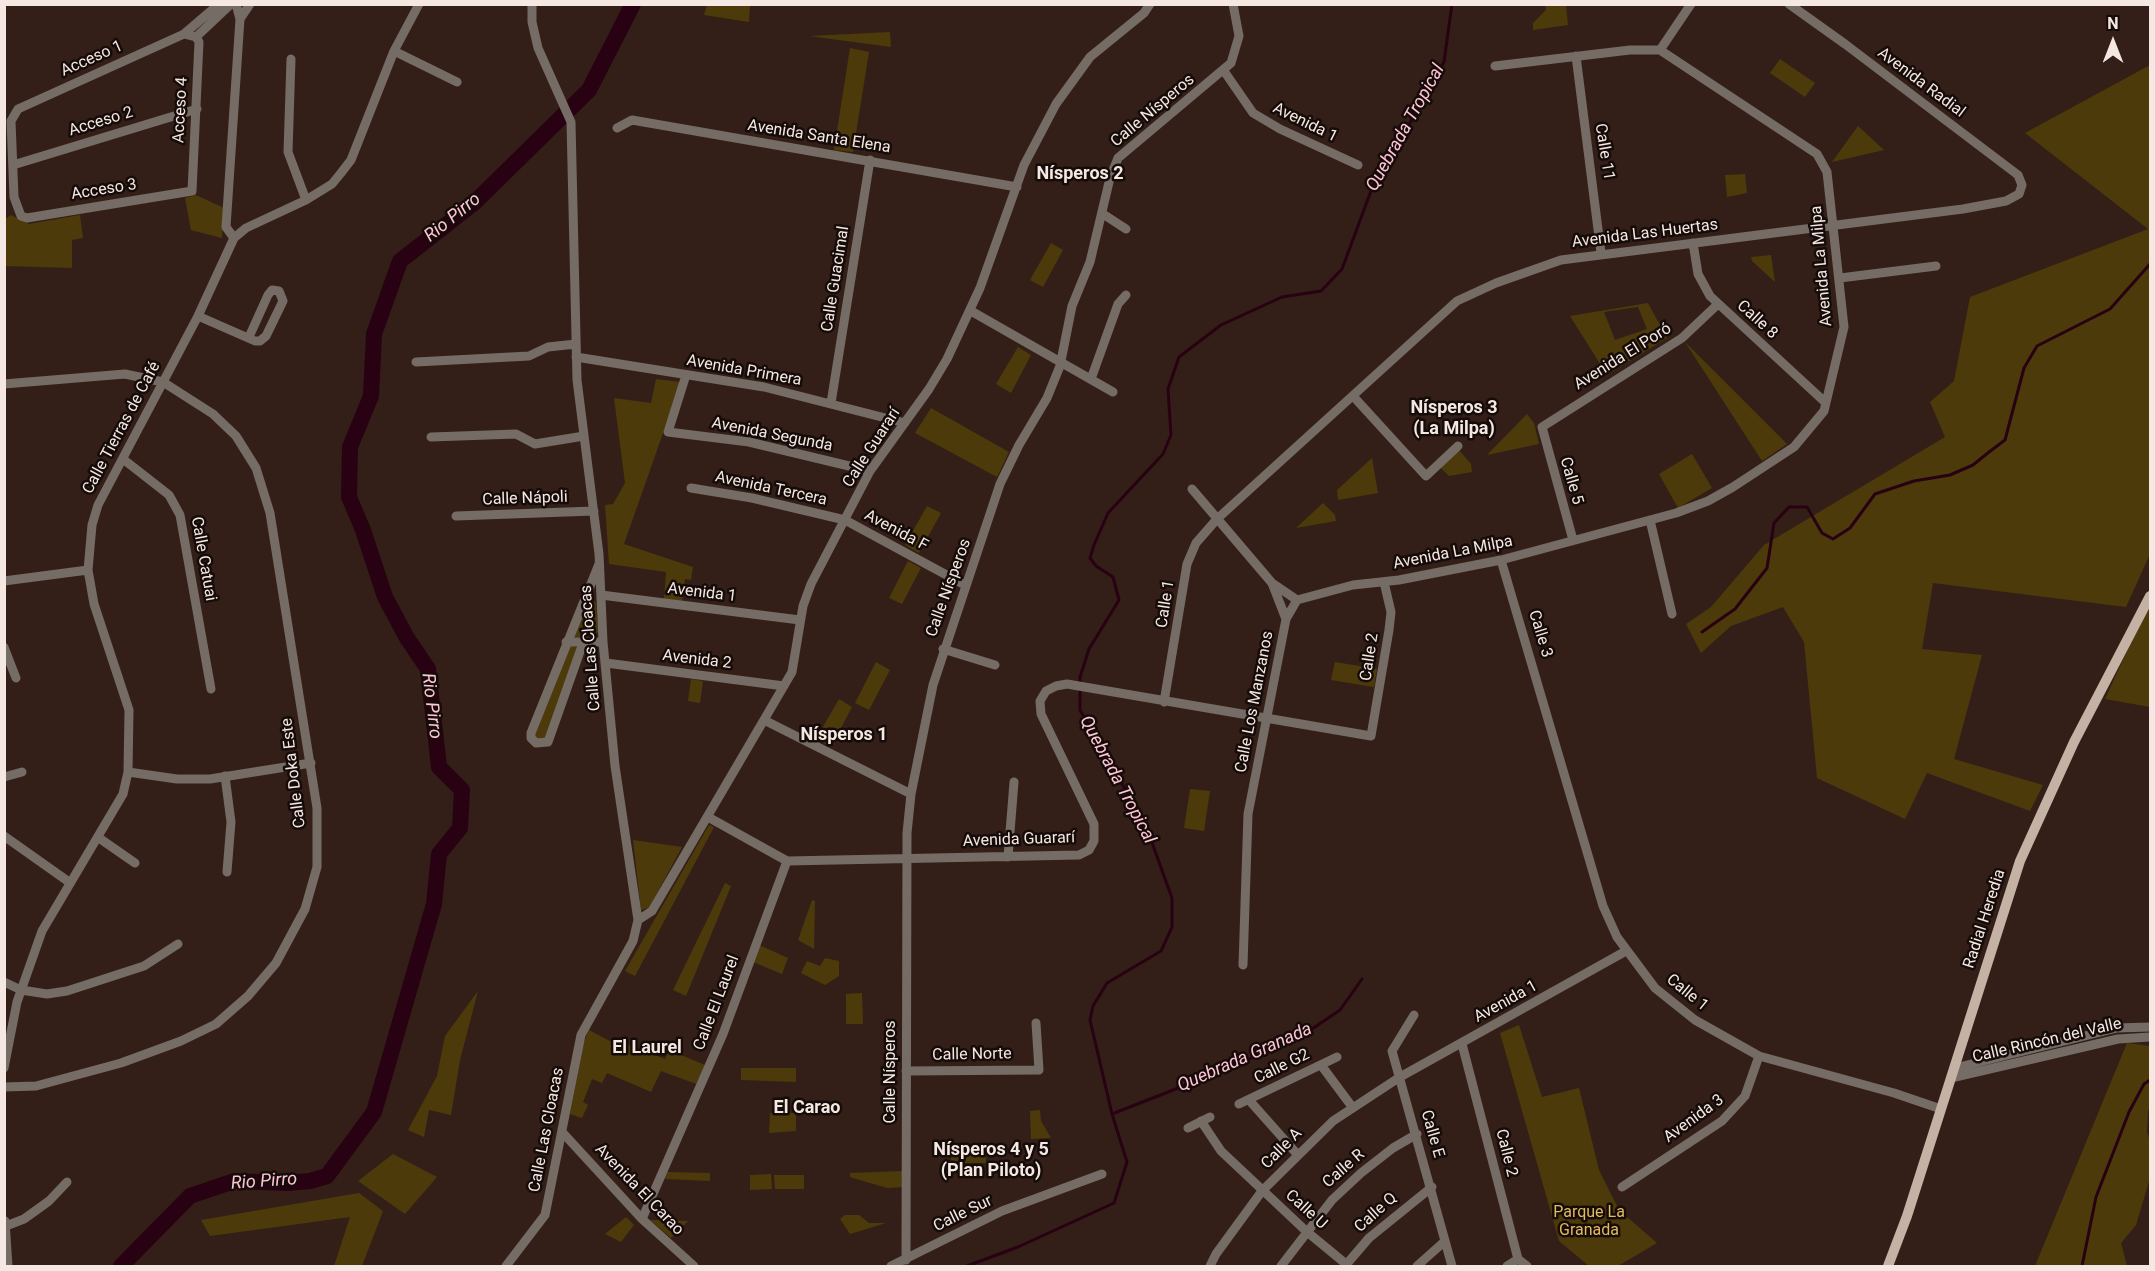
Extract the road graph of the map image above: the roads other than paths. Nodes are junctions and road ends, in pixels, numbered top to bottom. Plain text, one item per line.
1 (219, 4) edge
2 (231, 4) edge
3 (236, 4) edge
4 (250, 4) edge
5 (419, 4) edge
6 (532, 4) edge
7 (1150, 4) edge
8 (1233, 4) edge
9 (1691, 4) edge
10 (1789, 4) edge
11 (240, 19) junction
12 (190, 35) junction
13 (1660, 50) junction
14 (394, 51) junction
15 (1576, 56) junction
16 (291, 59) dead end
17 (1495, 66) dead end
18 (1224, 71) junction
19 (457, 82) dead end
20 (197, 109) junction
21 (617, 128) dead end
22 (870, 160) junction
23 (13, 165) junction
24 (1358, 165) dead end
25 (1017, 187) junction
26 (192, 190) joint
27 (2019, 194) joint
28 (306, 200) junction
29 (1103, 214) junction
30 (1834, 225) junction
31 (1126, 229) dead end
32 (234, 238) junction
33 (1693, 243) junction
34 (1601, 253) junction
35 (1936, 266) dead end
36 (1840, 278) junction
37 (1126, 295) dead end
38 (1718, 304) junction
39 (970, 311) junction
40 (198, 316) junction
41 (249, 337) junction
42 (576, 344) junction
43 (576, 357) junction
44 (1061, 362) junction
45 (416, 363) dead end
46 (686, 375) junction
47 (1091, 379) junction
48 (163, 382) junction
49 (4, 384) edge
50 (1113, 392) dead end
51 (1353, 396) junction
52 (831, 403) junction
53 (1826, 403) junction
54 (905, 423) junction
55 (1542, 429) joint
56 (584, 436) junction
57 (431, 437) dead end
58 (1458, 446) dead end
59 (123, 459) junction
60 (870, 471) junction
61 (691, 488) dead end
62 (1192, 489) dead end
63 (594, 511) junction
64 (456, 516) dead end
65 (1217, 519) junction
66 (845, 520) junction
67 (1650, 520) junction
68 (1573, 540) junction
69 (1501, 560) junction
70 (600, 562) junction
71 (88, 570) junction
72 (4, 581) edge
73 (1384, 582) junction
74 (1272, 583) junction
75 (965, 585) junction
76 (601, 595) junction
77 (2151, 596) edge
78 (1297, 600) junction
79 (1672, 614) dead end
80 (1286, 619) junction
81 (800, 620) junction
82 (567, 642) junction
83 (603, 642) junction
84 (583, 643) junction
85 (4, 647) edge
86 (943, 649) junction
87 (606, 663) junction
88 (995, 666) dead end
89 (16, 678) dead end
90 (784, 686) junction
91 (211, 689) dead end
92 (1164, 702) junction
93 (1547, 716) joint
94 (764, 720) junction
95 (1267, 720) junction
96 (1371, 736) joint
97 (310, 764) junction
98 (128, 771) junction
99 (22, 772) dead end
100 (225, 776) junction
101 (4, 777) edge
102 (1014, 782) dead end
103 (911, 794) junction
104 (708, 817) junction
105 (4, 836) edge
106 (99, 838) junction
107 (1008, 857) junction
108 (907, 858) junction
109 (787, 861) junction
110 (135, 862) dead end
111 (227, 872) dead end
112 (69, 882) junction
113 (638, 920) junction
114 (178, 944) dead end
115 (1626, 951) junction
116 (1243, 965) dead end
117 (4, 982) edge
118 (21, 990) junction
119 (1414, 1015) dead end
120 (1036, 1023) dead end
121 (2151, 1027) edge
122 (2151, 1037) edge
123 (1462, 1044) junction
124 (1759, 1056) junction
125 (1337, 1057) dead end
126 (1321, 1065) junction
127 (4, 1068) edge
128 (906, 1071) junction
129 (1953, 1073) junction
130 (1400, 1077) junction
131 (4, 1087) edge
132 (1249, 1100) junction
133 (1239, 1104) dead end
134 (1353, 1108) junction
135 (1941, 1109) junction
136 (1210, 1117) dead end
137 (1201, 1121) junction
138 (1188, 1128) dead end
139 (563, 1133) junction
140 (1417, 1134) junction
141 (1297, 1154) junction
142 (1102, 1174) dead end
143 (67, 1182) dead end
144 (1622, 1186) dead end
145 (1432, 1187) junction
146 (1262, 1191) junction
147 (642, 1219) junction
148 (5, 1224) edge
149 (1306, 1231) junction
150 (1445, 1242) junction
151 (1518, 1258) junction
152 (906, 1260) junction
153 (1346, 1265) edge
154 (8, 1266) edge
155 (506, 1266) edge
156 (694, 1266) edge
157 (891, 1266) edge
158 (1210, 1266) edge
159 (1281, 1266) edge
160 (1417, 1266) edge
161 (1452, 1266) edge
162 (1507, 1266) edge
163 (1527, 1266) edge
164 (1888, 1266) edge

1 - 12 street
2 - 12 street
3 - 11 street
4 - 11 street
5 - 14 street
6 - 42 street, Calle Las Cloacas
7 - 25 street, Calle Guararí
8 - 18 street, Calle Nísperos
9 - 13 street
10 - 27 street, Avenida Radial
11 - 32 street
12 - 20 street, Acceso 4
12 - 23 street, Acceso 1
13 - 15 street
13 - 30 street, Avenida La Milpa
14 - 19 street
14 - 28 street
15 - 17 street
15 - 34 street, Calle 11
16 - 28 street
18 - 24 street, Avenida 1
18 - 29 street, Calle Nísperos
20 - 23 street, Acceso 2
20 - 26 street, Acceso 4
21 - 22 street, Avenida Santa Elena
22 - 25 street, Avenida Santa Elena
22 - 52 street, Calle Guacimal
23 - 26 street, Acceso 3
25 - 39 street, Calle Guararí
27 - 30 street, Avenida Las Huertas
28 - 32 street
29 - 31 street
29 - 44 street, Calle Nísperos
30 - 33 street, Avenida Las Huertas
30 - 36 street, Avenida La Milpa
32 - 40 street, Calle Tierras de Café
33 - 34 street, Avenida Las Huertas
33 - 38 street, Calle 8
34 - 51 street, Avenida Las Huertas
35 - 36 street
36 - 53 street, Avenida La Milpa
37 - 47 street
38 - 53 street, Calle 8
38 - 55 street, Avenida El Poró
39 - 44 street
39 - 54 street, Calle Guararí
40 - 41 street
40 - 48 street, Calle Tierras de Café
41 - 41 street
42 - 43 street, Calle Las Cloacas
42 - 45 street
43 - 46 street, Avenida Primera
43 - 56 street, Calle Las Cloacas
44 - 47 street
44 - 75 street, Calle Nísperos
46 - 52 street, Avenida Primera
46 - 60 street, Avenida Segunda
47 - 50 street
48 - 49 street
48 - 59 street, Calle Tierras de Café
48 - 97 street, Calle Doka Este
51 - 58 street
51 - 65 street, Avenida Las Huertas
52 - 54 street, Avenida Primera
53 - 67 street, Avenida La Milpa
54 - 60 street, Calle Guararí
55 - 68 street, Calle 5
56 - 57 street
56 - 63 street, Calle Las Cloacas
59 - 71 street, Calle Tierras de Café
59 - 91 street, Calle Catuai
60 - 66 street, Calle Guararí
61 - 66 street, Avenida Tercera
62 - 65 street
63 - 64 street, Calle Nápoli
63 - 70 street, Calle Las Cloacas
65 - 74 street
65 - 92 street, Calle 1
66 - 75 street, Avenida F
66 - 81 street, Calle Guararí
67 - 68 street, Avenida La Milpa
67 - 79 street
68 - 69 street, Avenida La Milpa
69 - 73 street, Avenida La Milpa
69 - 93 street, Calle 3
70 - 76 street, Calle Las Cloacas
70 - 82 street
71 - 72 street
71 - 98 street, Calle Tierras de Café
73 - 78 street, Avenida La Milpa
73 - 96 street, Calle 2
74 - 78 street
74 - 80 street
75 - 86 street, Calle Nísperos
76 - 81 street, Avenida 1
76 - 83 street, Calle Las Cloacas
77 - 129 main road, Radial Heredia
78 - 80 street, Calle Los Manzanos
80 - 95 street, Calle Los Manzanos
81 - 90 street, Calle Guararí
82 - 84 street
82 - 84 street
83 - 84 street
83 - 87 street, Calle Las Cloacas
85 - 89 street
86 - 88 street
86 - 103 street, Calle Nísperos
87 - 90 street, Avenida 2
87 - 113 street, Calle Las Cloacas
90 - 94 street, Calle Guararí
92 - 95 street, Avenida Guararí
92 - 107 street, Avenida Guararí
93 - 115 street, Calle 1
94 - 103 street
94 - 104 street, Calle Guararí
95 - 96 street, Avenida Guararí
95 - 116 street, Calle Los Manzanos
97 - 100 street
97 - 131 street, Calle Doka Este
98 - 100 street
98 - 106 street, Calle Tierras de Café
99 - 101 street
100 - 111 street
102 - 107 street
103 - 108 street, Calle Nísperos
104 - 109 street
104 - 113 street, Calle Guararí
105 - 112 street
106 - 110 street
106 - 112 street, Calle Tierras de Café
107 - 108 street, Avenida Guararí
108 - 109 street, Avenida Guararí
108 - 128 street, Calle Nísperos
109 - 147 street, Calle El Laurel
112 - 118 street, Calle Tierras de Café
113 - 139 street, Calle Las Cloacas
114 - 118 street
115 - 123 street, Avenida 1
115 - 124 street, Calle 1
117 - 118 street
118 - 127 street, Calle Tierras de Café
119 - 130 street, Calle E
120 - 128 street, Calle Norte
121 - 129 street, Calle Rincón del Valle
122 - 129 street, Calle Rincón del Valle
123 - 130 street, Avenida 1
123 - 151 street, Calle 2
124 - 135 street, Calle 1
124 - 144 street, Avenida 3
125 - 126 street, Calle G2
126 - 132 street, Calle G2
126 - 134 street
128 - 152 street, Calle Nísperos
129 - 135 main road, Radial Heredia
130 - 134 street, Calle A
130 - 140 street, Calle E
132 - 133 street, Calle G2
132 - 141 street
134 - 141 street, Calle A
135 - 164 main road, Radial Heredia
136 - 137 street
137 - 138 street
137 - 146 street, Calle U
139 - 147 street, Avenida El Carao
139 - 155 street, Calle Las Cloacas
140 - 145 street, Calle E
140 - 149 street, Calle R
141 - 146 street, Calle A
142 - 152 street, Calle Sur
143 - 148 street
145 - 150 street, Calle E
145 - 153 street, Calle Q
146 - 149 street, Calle U
146 - 158 street, Calle A
147 - 156 street, Avenida El Carao
148 - 154 street
149 - 153 street, Calle U
149 - 159 street, Calle R
150 - 160 street
150 - 161 street, Calle E
151 - 162 street
151 - 163 street
152 - 157 street

